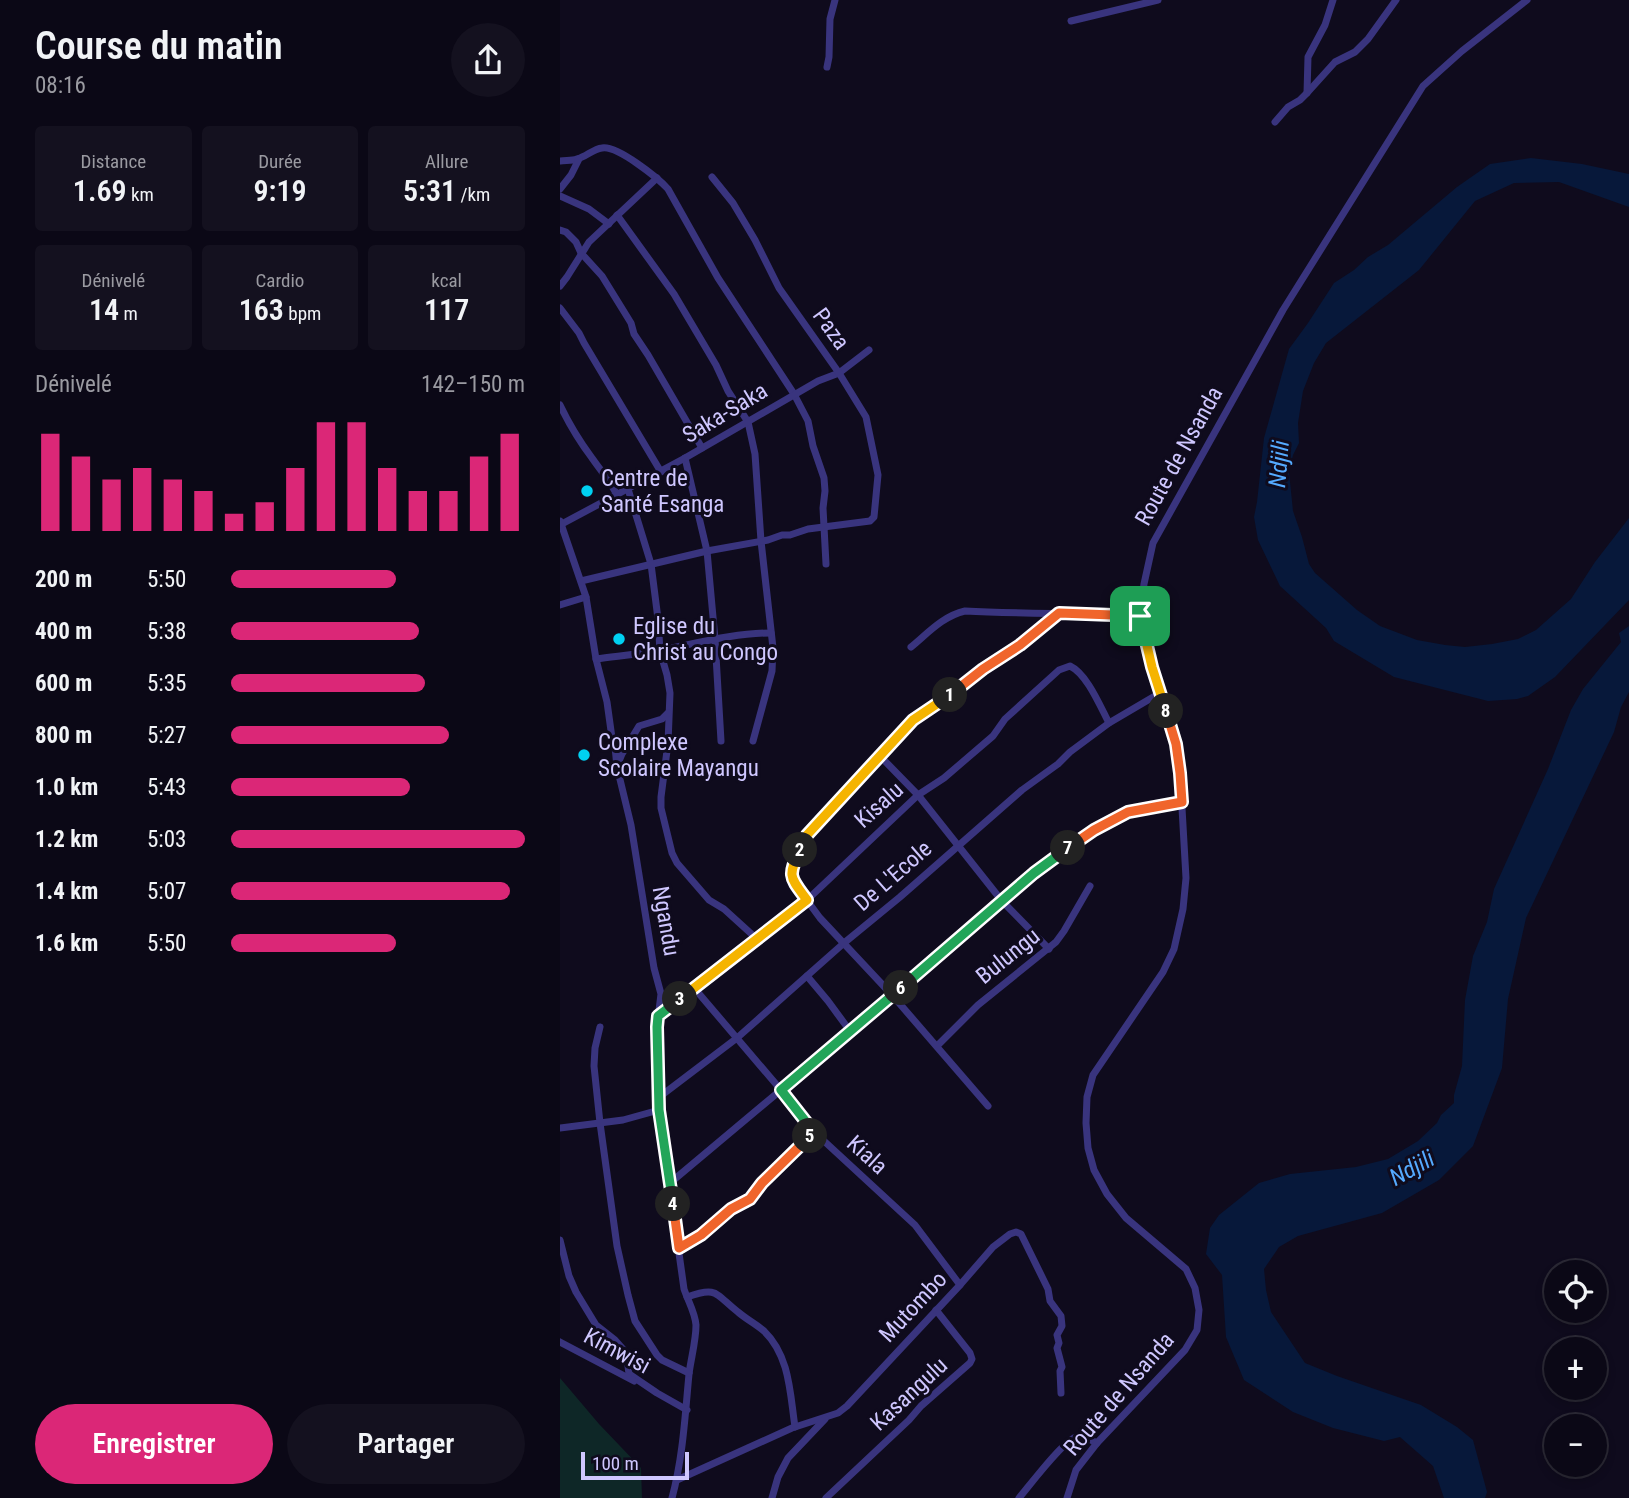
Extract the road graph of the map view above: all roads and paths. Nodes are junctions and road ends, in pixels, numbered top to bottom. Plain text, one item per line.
1 (835, 0) edge
2 (1158, 0) edge
3 (1333, 0) edge
4 (1396, 0) edge
5 (1527, 0) edge
6 (1147, 2) edge
7 (1071, 21) dead end
8 (827, 67) dead end
9 (1307, 93) junction
10 (1275, 122) dead end
11 (579, 159) junction
12 (560, 161) edge
13 (712, 177) dead end
14 (657, 178) junction
15 (560, 189) edge
16 (560, 196) edge
17 (617, 215) junction
18 (609, 224) junction
19 (560, 230) edge
20 (580, 253) junction
21 (560, 286) edge
22 (560, 308) edge
23 (869, 350) dead end
24 (839, 373) junction
25 (794, 394) junction
26 (560, 405) edge
27 (748, 422) junction
28 (702, 448) junction
29 (685, 458) junction
30 (661, 472) junction
31 (628, 489) junction
32 (617, 495) junction
33 (561, 523) edge
34 (825, 527) junction
35 (761, 541) junction
36 (707, 551) junction
37 (651, 564) junction
38 (827, 564) dead end
39 (581, 581) junction
40 (586, 597) junction
41 (560, 605) edge
42 (1059, 613) junction
43 (1140, 616) junction
44 (771, 633) junction
45 (715, 639) junction
46 (911, 647) dead end
47 (660, 651) junction
48 (596, 659) junction
49 (1160, 692) junction
50 (669, 712) junction
51 (1109, 723) junction
52 (721, 741) dead end
53 (753, 741) dead end
54 (879, 755) junction
55 (617, 767) junction
56 (918, 795) junction
57 (1182, 802) junction
58 (957, 846) junction
59 (1090, 886) dead end
60 (807, 900) junction
61 (1002, 901) junction
62 (757, 939) junction
63 (844, 943) junction
64 (1049, 949) junction
65 (807, 976) junction
66 (695, 989) junction
67 (893, 996) junction
68 (658, 1016) junction
69 (600, 1027) dead end
70 (850, 1031) junction
71 (737, 1038) junction
72 (937, 1046) junction
73 (781, 1090) junction
74 (658, 1098) junction
75 (988, 1106) dead end
76 (659, 1110) junction
77 (600, 1123) junction
78 (560, 1128) edge
79 (814, 1132) junction
80 (670, 1183) junction
81 (560, 1240) edge
82 (679, 1248) junction
83 (960, 1285) junction
84 (687, 1297) junction
85 (936, 1310) junction
86 (560, 1342) edge
87 (689, 1373) junction
88 (657, 1393) junction
89 (1061, 1393) dead end
90 (687, 1409) junction
91 (827, 1417) junction
92 (794, 1427) junction
93 (1097, 1443) junction
94 (677, 1480) junction
95 (671, 1498) edge
96 (772, 1498) edge
97 (826, 1498) edge
98 (1019, 1498) edge
99 (1067, 1498) edge

1 - 8 street
2 - 6 street
3 - 9 street
4 - 9 street
5 - 43 street, Route de Nsanda
6 - 7 street
9 - 10 street
11 - 12 street
11 - 14 street
11 - 15 street
13 - 24 street, Paza
14 - 17 street
14 - 25 street
16 - 18 street
17 - 18 street
17 - 27 street
18 - 20 street
19 - 20 street
20 - 21 street
20 - 28 street
22 - 30 street
23 - 24 street, Saka-Saka
24 - 25 street, Saka-Saka
24 - 34 street, Paza
25 - 27 street, Saka-Saka
25 - 34 street
26 - 32 street
27 - 28 street, Saka-Saka
27 - 35 street
28 - 29 street, Saka-Saka
29 - 30 street, Saka-Saka
29 - 36 street
30 - 31 street, Saka-Saka
31 - 32 street, Saka-Saka
31 - 37 street
32 - 33 street, Saka-Saka
33 - 39 street, Ngandu
34 - 35 street
34 - 38 street
35 - 36 street
35 - 44 street
36 - 37 street
36 - 45 street
37 - 39 street
37 - 47 street
39 - 40 street, Ngandu
40 - 41 street
40 - 48 street, Ngandu
42 - 43 street
42 - 46 street
42 - 54 street
43 - 49 street, Route de Nsanda
44 - 45 street
44 - 53 street
45 - 47 street
45 - 52 street
47 - 48 street
47 - 50 street
48 - 55 street, Ngandu
49 - 51 street, De L'Ecole
49 - 57 street, Route de Nsanda
50 - 55 street
50 - 62 street
51 - 56 street, Kisalu
51 - 58 street, De L'Ecole
54 - 56 street
54 - 60 street
55 - 68 street, Ngandu
56 - 58 street
56 - 60 street, Kisalu
57 - 61 street
57 - 93 street, Route de Nsanda
58 - 61 street
58 - 63 street, De L'Ecole
59 - 64 street, Bulungu
60 - 62 street, Kisalu
60 - 63 street
61 - 64 street
61 - 67 street
62 - 66 street, Kisalu
63 - 65 street, De L'Ecole
63 - 67 street
64 - 72 street, Bulungu
65 - 70 street
65 - 71 street, De L'Ecole
66 - 68 street, Kisalu
66 - 71 street, Kiala
67 - 70 street
67 - 72 street
68 - 74 street, Ngandu
69 - 77 street
70 - 73 street
71 - 73 street, Kiala
71 - 74 street, De L'Ecole
72 - 75 street
73 - 79 street, Kiala
73 - 80 street
74 - 76 street, Ngandu
76 - 77 street
76 - 80 street, Ngandu
77 - 78 street
77 - 87 street
79 - 82 street
79 - 83 street, Kiala
80 - 82 street, Ngandu
81 - 88 street
82 - 84 street, Ngandu
83 - 85 street, Mutombo
83 - 89 street, Mutombo
84 - 87 street, Ngandu
84 - 92 street
85 - 91 street, Mutombo
85 - 97 street, Kasangulu
86 - 88 street, Kimwisi
87 - 90 street, Ngandu
88 - 90 street
90 - 94 street, Ngandu
91 - 92 street, Mutombo
91 - 96 street
92 - 94 street, Mutombo
93 - 98 street
93 - 99 street, Route de Nsanda
94 - 95 street, Ngandu

